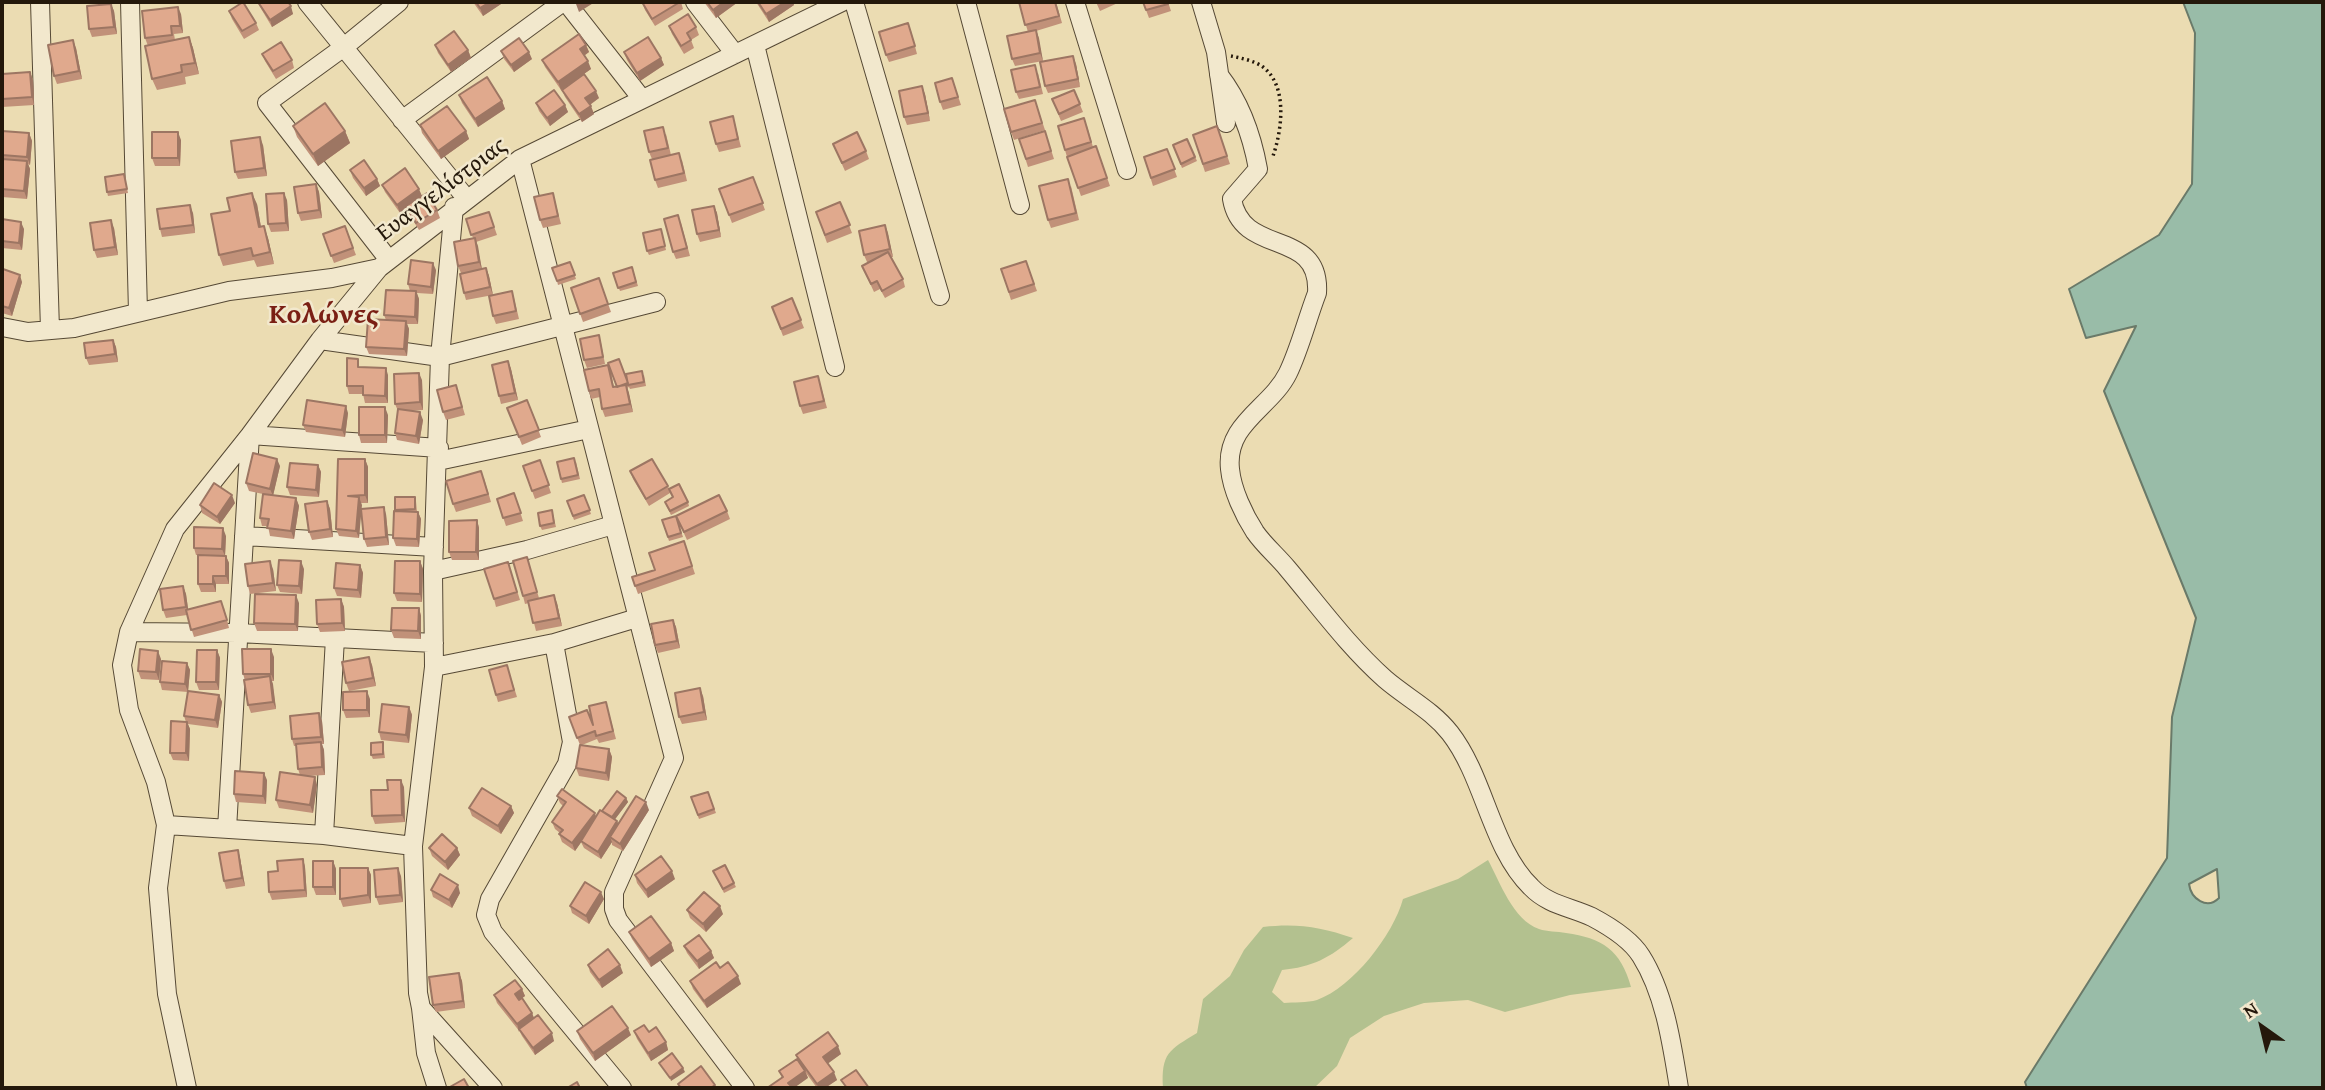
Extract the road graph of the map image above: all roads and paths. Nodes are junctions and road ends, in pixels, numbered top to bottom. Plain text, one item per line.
1 (40, 2) edge
2 (130, 2) edge
3 (307, 2) edge
4 (400, 2) edge
5 (564, 2) edge
6 (695, 2) edge
7 (854, 2) edge
8 (966, 2) edge
9 (1075, 2) edge
10 (1201, 2) edge
11 (832, 4) edge
12 (755, 45) junction
13 (344, 47) junction
14 (1216, 52) junction
15 (735, 54) junction
16 (1219, 75) junction
17 (642, 99) junction
18 (402, 120) junction
19 (1226, 123) dead end
20 (520, 159) junction
21 (1127, 170) dead end
22 (1254, 176) junction
23 (460, 203) junction
24 (1020, 205) dead end
25 (384, 264) junction
26 (940, 296) dead end
27 (656, 302) dead end
28 (138, 312) junction
29 (2, 327) edge
30 (564, 327) junction
31 (50, 330) junction
32 (320, 340) junction
33 (440, 357) junction
34 (835, 367) dead end
35 (589, 429) junction
36 (250, 435) junction
37 (438, 455) junction
38 (613, 525) junction
39 (244, 536) junction
40 (434, 547) junction
41 (433, 570) junction
42 (637, 618) junction
43 (129, 632) junction
44 (239, 633) junction
45 (335, 638) junction
46 (433, 643) junction
47 (554, 643) junction
48 (434, 667) junction
49 (166, 825) junction
50 (227, 829) junction
51 (324, 835) junction
52 (413, 846) junction
53 (421, 1008) junction
54 (187, 1088) edge
55 (437, 1088) edge
56 (493, 1088) edge
57 (622, 1088) edge
58 (745, 1088) edge
59 (1679, 1088) edge

1 - 31 street
2 - 28 street
3 - 13 street
4 - 13 street
5 - 17 street
5 - 18 street
6 - 15 street
7 - 26 street
8 - 24 street
9 - 21 street
10 - 14 street
11 - 12 street, Ευαγγελίστριας
12 - 15 street, Ευαγγελίστριας
12 - 34 street
13 - 18 street
13 - 25 street
14 - 16 street
14 - 22 path
15 - 17 street, Ευαγγελίστριας
16 - 19 street
16 - 22 street
17 - 20 street, Ευαγγελίστριας
18 - 23 street
20 - 23 street, Ευαγγελίστριας
20 - 30 street
22 - 59 street
23 - 25 street, Ευαγγελίστριας
23 - 33 street
25 - 28 street, Ευαγγελίστριας
25 - 32 street
27 - 30 street
28 - 31 street, Ευαγγελίστριας
29 - 31 street, Ευαγγελίστριας
30 - 33 street
30 - 35 street
32 - 33 street
32 - 36 street
33 - 37 street
35 - 37 street
35 - 38 street
36 - 37 street
36 - 39 street
36 - 43 street
37 - 40 street
38 - 41 street
38 - 42 street
39 - 40 street
39 - 44 street
40 - 41 street
41 - 46 street
42 - 47 street
42 - 58 street
43 - 44 street
43 - 49 street
44 - 45 street
44 - 50 street
45 - 46 street
45 - 51 street
46 - 48 street
47 - 48 street
47 - 57 street
48 - 52 street
49 - 50 street
49 - 54 street
50 - 51 street
51 - 52 street
52 - 53 street
53 - 55 street
53 - 56 street

